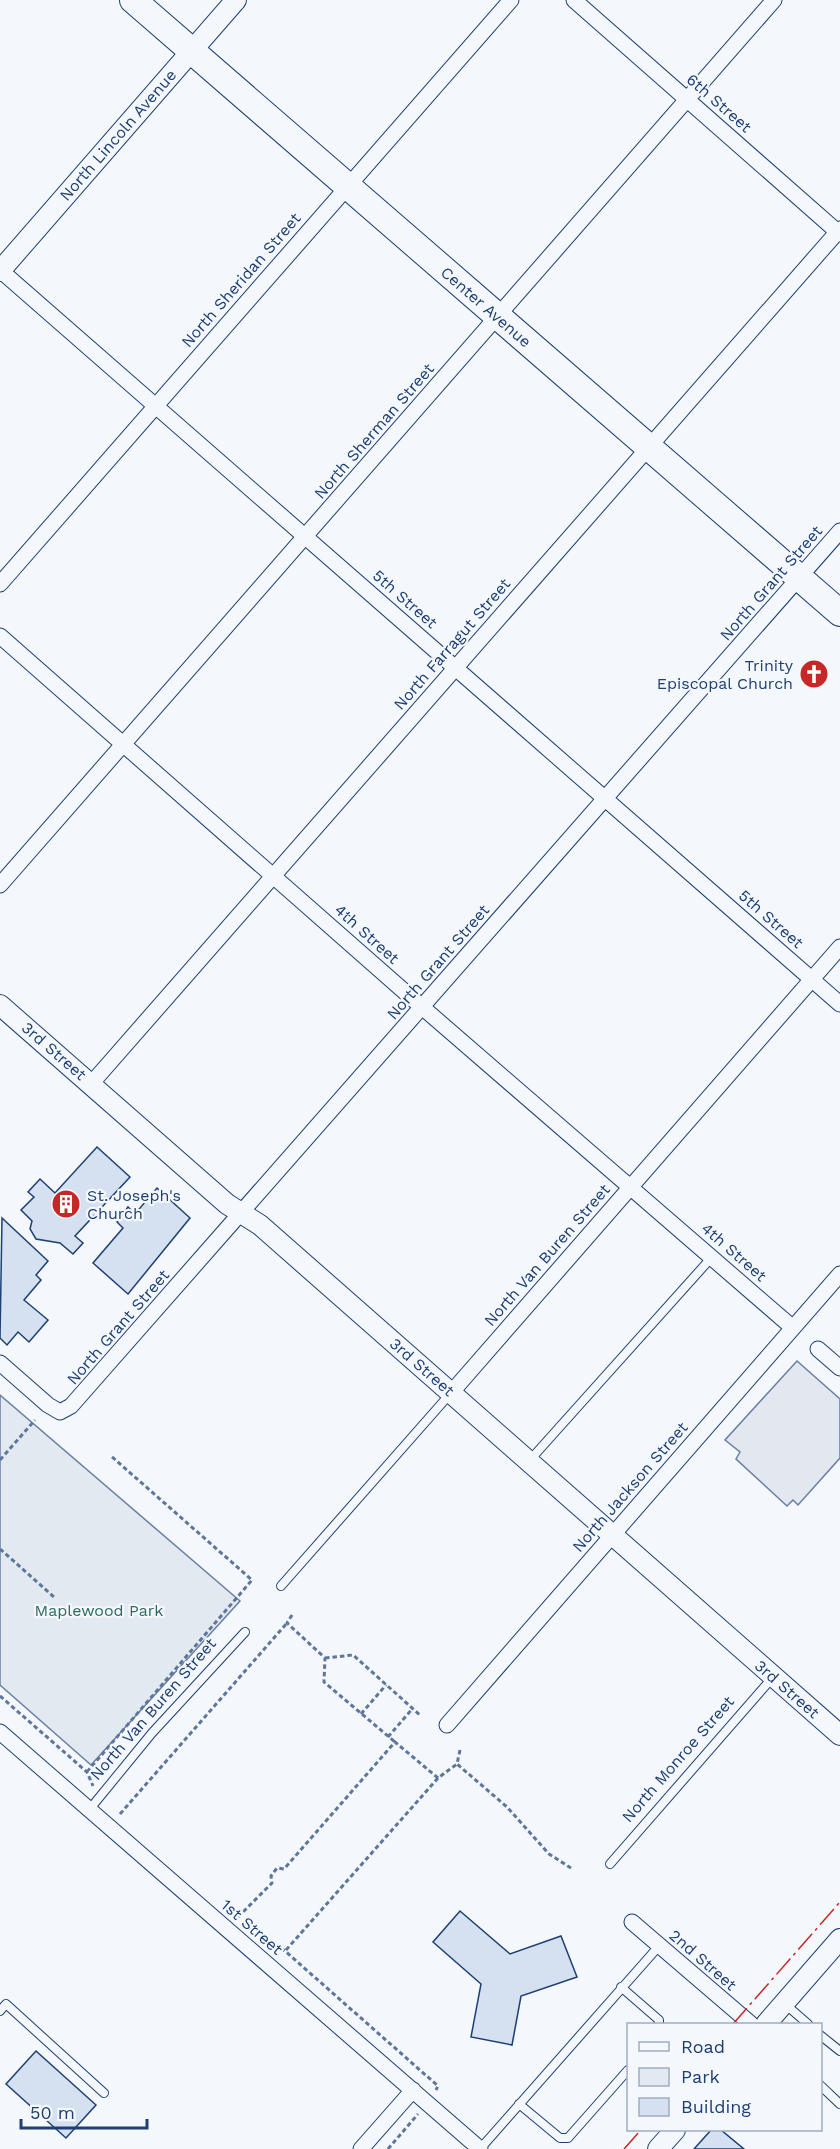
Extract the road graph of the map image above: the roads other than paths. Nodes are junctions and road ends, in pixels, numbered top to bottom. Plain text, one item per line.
1 (133, 0) edge
2 (236, 0) edge
3 (511, 0) edge
4 (574, 0) edge
5 (774, 0) edge
6 (191, 52) junction
7 (688, 99) junction
8 (348, 185) junction
9 (839, 231) edge
10 (0, 270) edge
11 (497, 317) junction
12 (156, 406) junction
13 (649, 447) junction
14 (840, 531) edge
15 (305, 537) junction
16 (800, 578) junction
17 (0, 584) edge
18 (840, 613) edge
19 (0, 636) edge
20 (456, 666) junction
21 (123, 744) junction
22 (605, 797) junction
23 (274, 875) junction
24 (0, 885) edge
25 (840, 947) edge
26 (812, 979) junction
27 (840, 1004) edge
28 (0, 1005) edge
29 (422, 1008) junction
30 (91, 1084) junction
31 (631, 1187) junction
32 (242, 1212) junction
33 (712, 1257) junction
34 (840, 1274) edge
35 (793, 1328) junction
36 (818, 1349) dead end
37 (0, 1363) edge
38 (840, 1368) edge
39 (451, 1393) junction
40 (529, 1461) junction
41 (613, 1534) junction
42 (281, 1586) dead end
43 (245, 1632) dead end
44 (773, 1677) junction
45 (447, 1725) dead end
46 (0, 1732) edge
47 (840, 1735) edge
48 (89, 1810) junction
49 (610, 1864) dead end
50 (632, 1922) dead end
51 (840, 1939) edge
52 (659, 1946) junction
53 (621, 1987) junction
54 (784, 2003) junction
55 (0, 2011) edge
56 (659, 2023) edge
57 (749, 2023) edge
58 (768, 2023) edge
59 (806, 2023) edge
60 (822, 2037) edge
61 (840, 2051) edge
62 (627, 2071) edge
63 (822, 2087) edge
64 (413, 2090) junction
65 (104, 2093) dead end
66 (519, 2104) junction
67 (840, 2104) edge
68 (674, 2131) edge
69 (361, 2149) edge
70 (480, 2149) edge
71 (658, 2149) edge

1 - 6 highway, Center Avenue
2 - 6 street, North Lincoln Avenue
3 - 8 street, North Sheridan Street
4 - 7 street, 6th Street
5 - 7 street, North Sherman Street
6 - 8 highway, Center Avenue
6 - 10 street, North Lincoln Avenue
7 - 9 street, 6th Street
7 - 11 street, North Sherman Street
8 - 11 highway, Center Avenue
8 - 12 street, North Sheridan Street
9 - 13 street, North Farragut Street
10 - 12 street, 5th Street
11 - 13 highway, Center Avenue
11 - 15 street, North Sherman Street
12 - 15 street, 5th Street
12 - 17 street, North Sheridan Street
13 - 16 highway, Center Avenue
13 - 20 street, North Farragut Street
14 - 16 street, North Grant Street
15 - 20 street, 5th Street
15 - 21 street, North Sherman Street
16 - 18 highway, Center Avenue
16 - 22 street, North Grant Street
19 - 21 street, 4th Street
20 - 22 street, 5th Street
20 - 23 street, North Farragut Street
21 - 23 street, 4th Street
21 - 24 street, North Sherman Street
22 - 26 street, 5th Street
22 - 29 street, North Grant Street
23 - 29 street, 4th Street
23 - 30 street, North Farragut Street
25 - 26 street, North Van Buren Street
26 - 27 street, 5th Street
26 - 31 street, North Van Buren Street
28 - 30 street, 3rd Street
29 - 31 street, 4th Street
29 - 32 street, North Grant Street
30 - 32 street, 3rd Street
31 - 33 street, 4th Street
31 - 39 street, North Van Buren Street
32 - 37 street, North Grant Street
32 - 39 street, 3rd Street
33 - 35 street, 4th Street
33 - 40 lane
34 - 35 street, North Jackson Street
35 - 41 street, North Jackson Street
36 - 38 street
39 - 40 street, 3rd Street
39 - 42 lane, North Van Buren Street
40 - 41 street, 3rd Street
41 - 44 street, 3rd Street
41 - 45 street, North Jackson Street
43 - 48 lane, North Van Buren Street
44 - 47 street, 3rd Street
44 - 49 lane, North Monroe Street
46 - 48 street, 1st Street
48 - 64 street, 1st Street
50 - 52 street, 2nd Street
51 - 54 street
52 - 53 lane
52 - 57 street, 2nd Street
53 - 56 lane
53 - 66 lane
54 - 58 street
54 - 59 lane
55 - 65 lane
60 - 61 lane
62 - 66 lane
63 - 67 lane
64 - 69 street
64 - 70 street, 1st Street
66 - 70 lane
68 - 71 street

